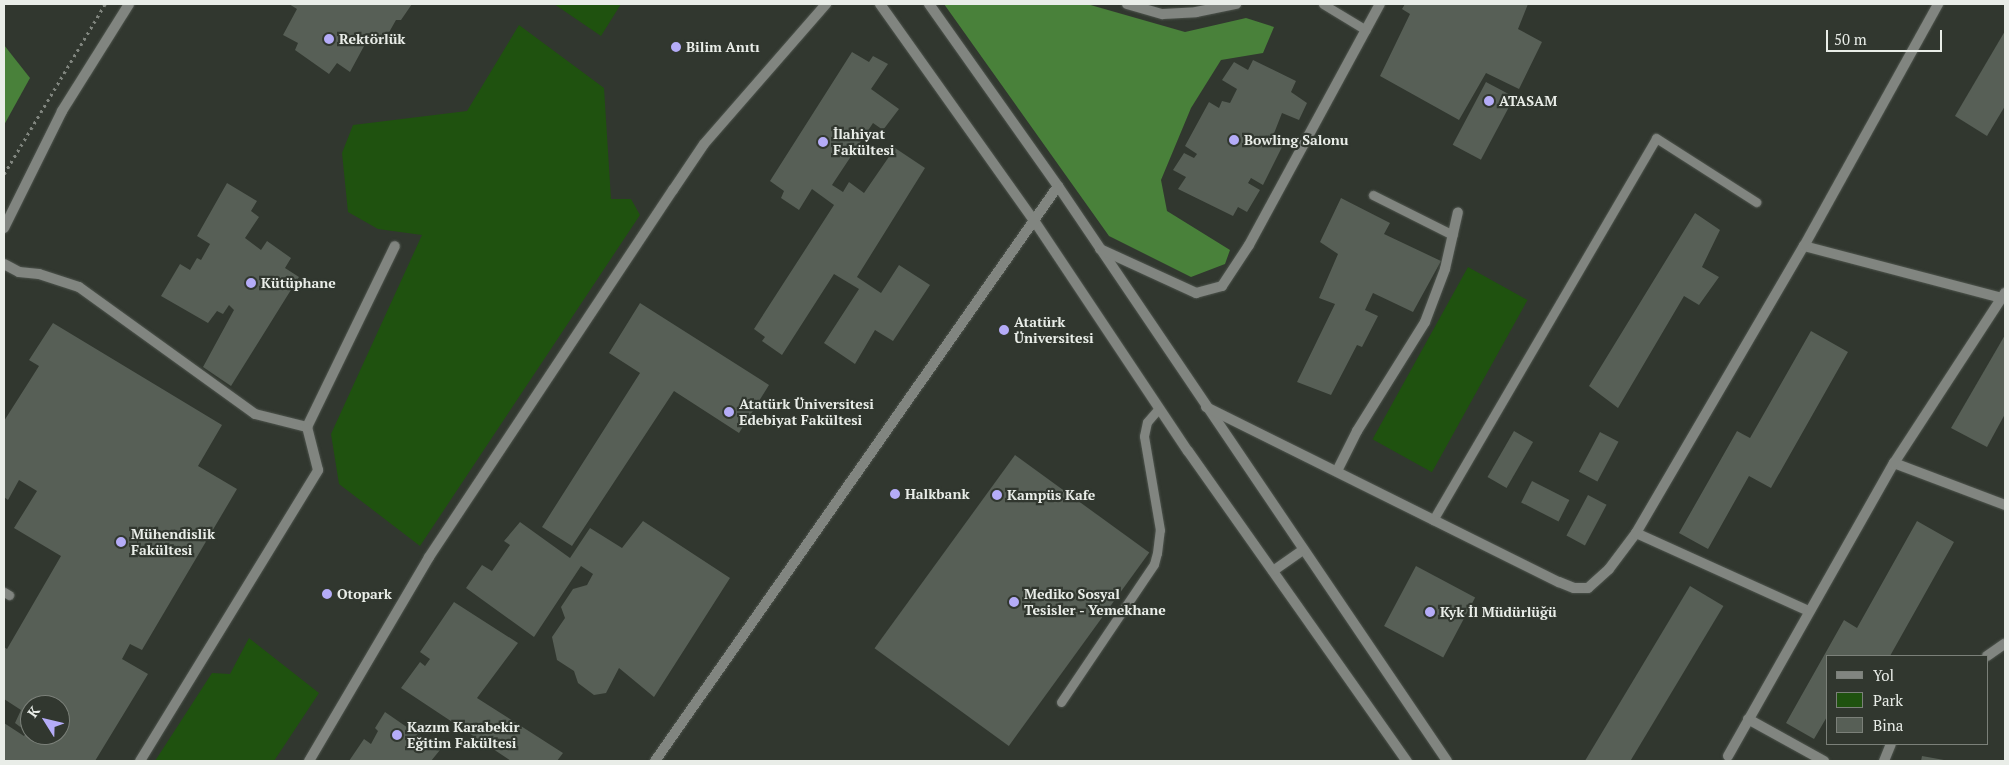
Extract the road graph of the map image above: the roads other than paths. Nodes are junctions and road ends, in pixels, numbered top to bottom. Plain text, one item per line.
1 (129, 4) edge
2 (826, 4) edge
3 (880, 4) edge
4 (928, 4) edge
5 (1127, 4) edge
6 (1236, 4) edge
7 (1323, 4) edge
8 (1380, 4) edge
9 (1938, 4) edge
10 (1366, 30) junction
11 (1058, 186) junction
12 (1373, 195) dead end
13 (1756, 202) dead end
14 (1458, 212) dead end
15 (1035, 222) junction
16 (4, 228) edge
17 (1453, 235) junction
18 (396, 246) dead end
19 (1804, 246) junction
20 (1100, 249) junction
21 (4, 264) edge
22 (2004, 296) edge
23 (1206, 407) junction
24 (1159, 408) junction
25 (307, 426) junction
26 (1894, 463) junction
27 (1336, 472) junction
28 (2005, 505) edge
29 (1433, 520) junction
30 (1636, 533) junction
31 (1303, 550) junction
32 (1273, 571) junction
33 (1809, 611) junction
34 (2005, 644) edge
35 (1988, 655) edge
36 (1061, 702) dead end
37 (1748, 719) junction
38 (1891, 745) edge
39 (1728, 756) dead end
40 (140, 761) edge
41 (309, 761) edge
42 (655, 761) edge
43 (1407, 761) edge
44 (1447, 761) edge
45 (1824, 761) edge
46 (1884, 761) edge

1 - 16 street
2 - 41 street
3 - 15 street
4 - 11 street
5 - 6 street
7 - 10 lane
8 - 10 street
9 - 19 street
10 - 20 street
11 - 15 street
11 - 20 street
12 - 17 lane
13 - 29 lane
14 - 17 street
15 - 24 street
15 - 42 street
17 - 27 street
18 - 25 street
19 - 22 street
19 - 30 street
20 - 23 street
21 - 25 street
22 - 26 street
23 - 27 street
23 - 31 street
24 - 32 street
24 - 36 lane
25 - 40 street
26 - 28 street
26 - 33 street
27 - 29 street
29 - 30 street
30 - 33 street
31 - 32 street
31 - 44 street
32 - 43 street
33 - 37 street
34 - 35 street
37 - 39 street
37 - 45 street
38 - 46 street

